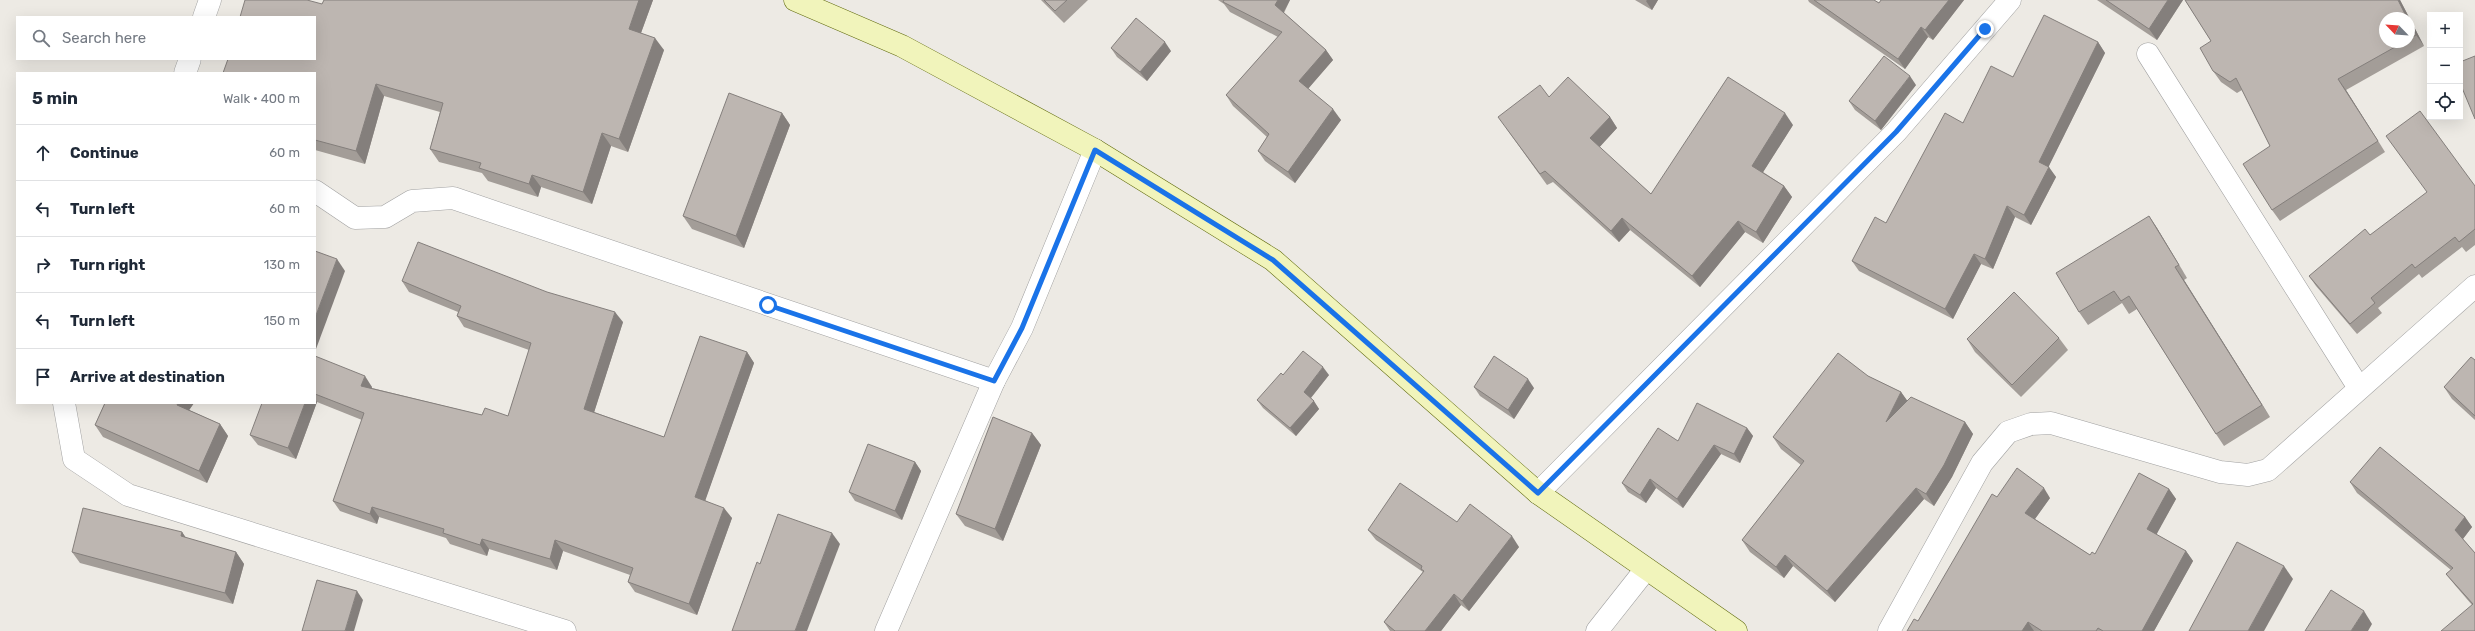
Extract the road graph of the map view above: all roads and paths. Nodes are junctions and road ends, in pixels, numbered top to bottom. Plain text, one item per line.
1 (210, 0) edge
2 (795, 0) edge
3 (2010, 0) edge
4 (204, 16) edge
5 (2148, 54) dead end
6 (190, 60) edge
7 (185, 72) edge
8 (1095, 150) junction
9 (316, 192) edge
10 (2475, 286) edge
11 (994, 381) junction
12 (2360, 388) junction
13 (64, 404) edge
14 (1538, 493) junction
15 (1646, 569) junction
16 (565, 631) edge
17 (886, 631) edge
18 (1597, 631) edge
19 (1736, 631) edge
20 (1889, 631) edge

1 - 4 street
2 - 8 main road
3 - 14 street
5 - 12 street
6 - 7 street
8 - 11 street
8 - 14 main road
9 - 11 street
10 - 12 street
11 - 17 street
12 - 20 street
13 - 16 street
14 - 15 main road
15 - 18 street
15 - 19 main road

